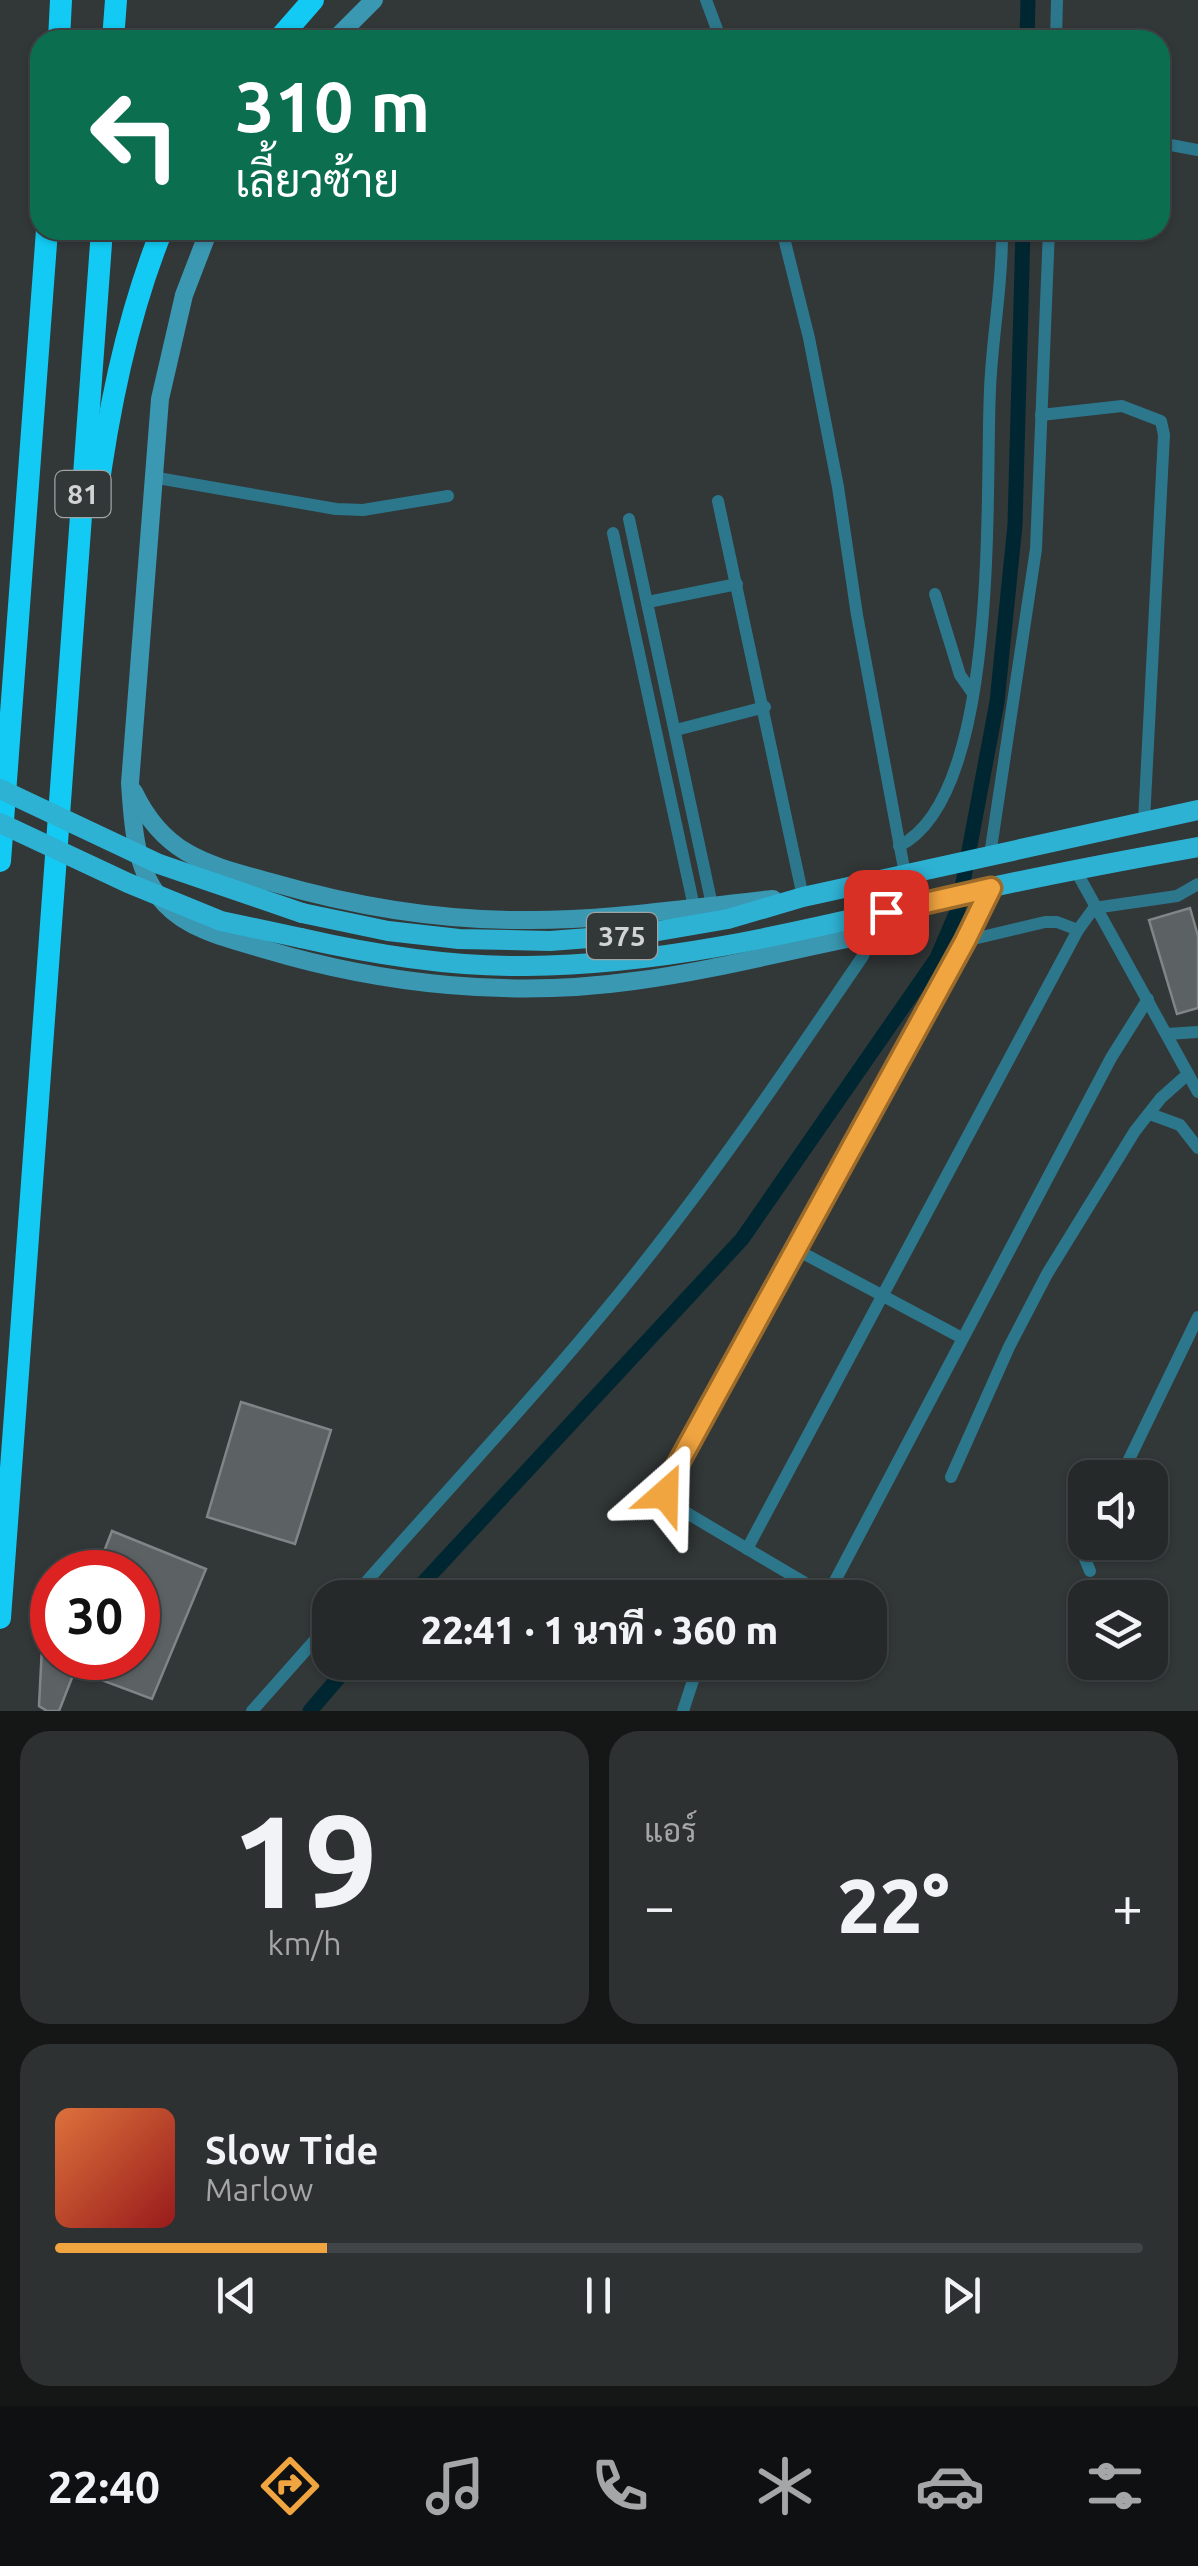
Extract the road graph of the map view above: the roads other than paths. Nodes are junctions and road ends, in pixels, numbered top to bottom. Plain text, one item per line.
1 (62, 0) edge
2 (116, 0) edge
3 (313, 0) edge
4 (374, 0) edge
5 (706, 0) edge
6 (1057, 0) edge
7 (60, 30) edge
8 (114, 30) edge
9 (287, 30) edge
10 (344, 30) edge
11 (716, 30) edge
12 (1056, 30) edge
13 (1170, 145) edge
14 (1198, 150) edge
15 (46, 240) edge
16 (101, 240) edge
17 (159, 240) edge
18 (205, 240) edge
19 (784, 240) edge
20 (1002, 240) edge
21 (1049, 240) edge
22 (1041, 416) junction
23 (152, 477) junction
24 (448, 496) dead end
25 (718, 502) dead end
26 (629, 519) dead end
27 (612, 533) dead end
28 (737, 584) junction
29 (934, 594) dead end
30 (648, 602) junction
31 (972, 692) junction
32 (765, 707) junction
33 (676, 730) junction
34 (62, 758) junction
35 (130, 783) junction
36 (0, 790) edge
37 (1198, 810) edge
38 (1144, 821) junction
39 (0, 822) edge
40 (898, 846) junction
41 (1198, 848) edge
42 (985, 856) junction
43 (193, 858) junction
44 (0, 861) edge
45 (1075, 869) junction
46 (904, 874) junction
47 (1198, 884) edge
48 (982, 890) junction
49 (803, 896) junction
50 (703, 906) junction
51 (1094, 908) junction
52 (886, 912) junction
53 (183, 920) junction
54 (1078, 930) junction
55 (872, 934) junction
56 (965, 941) junction
57 (1148, 999) junction
58 (1198, 1032) edge
59 (1167, 1034) junction
60 (1188, 1074) junction
61 (1198, 1092) edge
62 (1150, 1114) junction
63 (1198, 1148) edge
64 (797, 1250) junction
65 (882, 1294) junction
66 (1198, 1317) edge
67 (962, 1338) junction
68 (1129, 1460) edge
69 (951, 1478) dead end
70 (747, 1549) junction
71 (1084, 1560) edge
72 (1090, 1571) dead end
73 (368, 1580) edge
74 (798, 1580) edge
75 (835, 1580) edge
76 (1, 1601) edge
77 (0, 1618) edge
78 (312, 1643) edge
79 (693, 1680) edge
80 (252, 1711) edge
81 (684, 1711) edge

1 - 7 highway
2 - 8 highway
3 - 9 highway
4 - 10 main road
5 - 11 street
6 - 12 street
13 - 14 street
15 - 44 highway, 81
16 - 34 highway, 81
17 - 34 highway
18 - 23 main road
19 - 40 street
20 - 31 street
21 - 22 street
22 - 38 street
22 - 42 street
23 - 24 street
23 - 35 main road
25 - 28 street
26 - 30 street
27 - 50 street
28 - 30 street
28 - 32 street
29 - 31 street
30 - 33 street
31 - 40 street
32 - 33 street
32 - 49 street
33 - 50 street
34 - 76 highway, 81
35 - 43 main road
35 - 53 main road
36 - 49 main road, 375, bridge
37 - 38 main road, 375
38 - 42 main road, 375
39 - 52 main road, 375, bridge
40 - 46 street
41 - 45 main road, 375
42 - 46 main road, 375
43 - 50 main road
43 - 53 main road
45 - 48 main road, 375
45 - 51 street
46 - 49 main road, 375
47 - 51 street
48 - 52 main road, 375
48 - 56 street
49 - 50 main road
51 - 54 street
51 - 57 street
52 - 55 main road
53 - 55 main road
54 - 56 street
54 - 65 street
55 - 73 street
56 - 64 street
57 - 59 street
57 - 67 street
58 - 59 street
59 - 60 street
60 - 61 street
60 - 62 street
62 - 63 street
62 - 69 street
64 - 65 street
64 - 70 street
65 - 67 street
65 - 70 street
66 - 68 street
67 - 75 street
70 - 74 street
71 - 72 street
76 - 77 highway, 81
78 - 80 street
79 - 81 street

